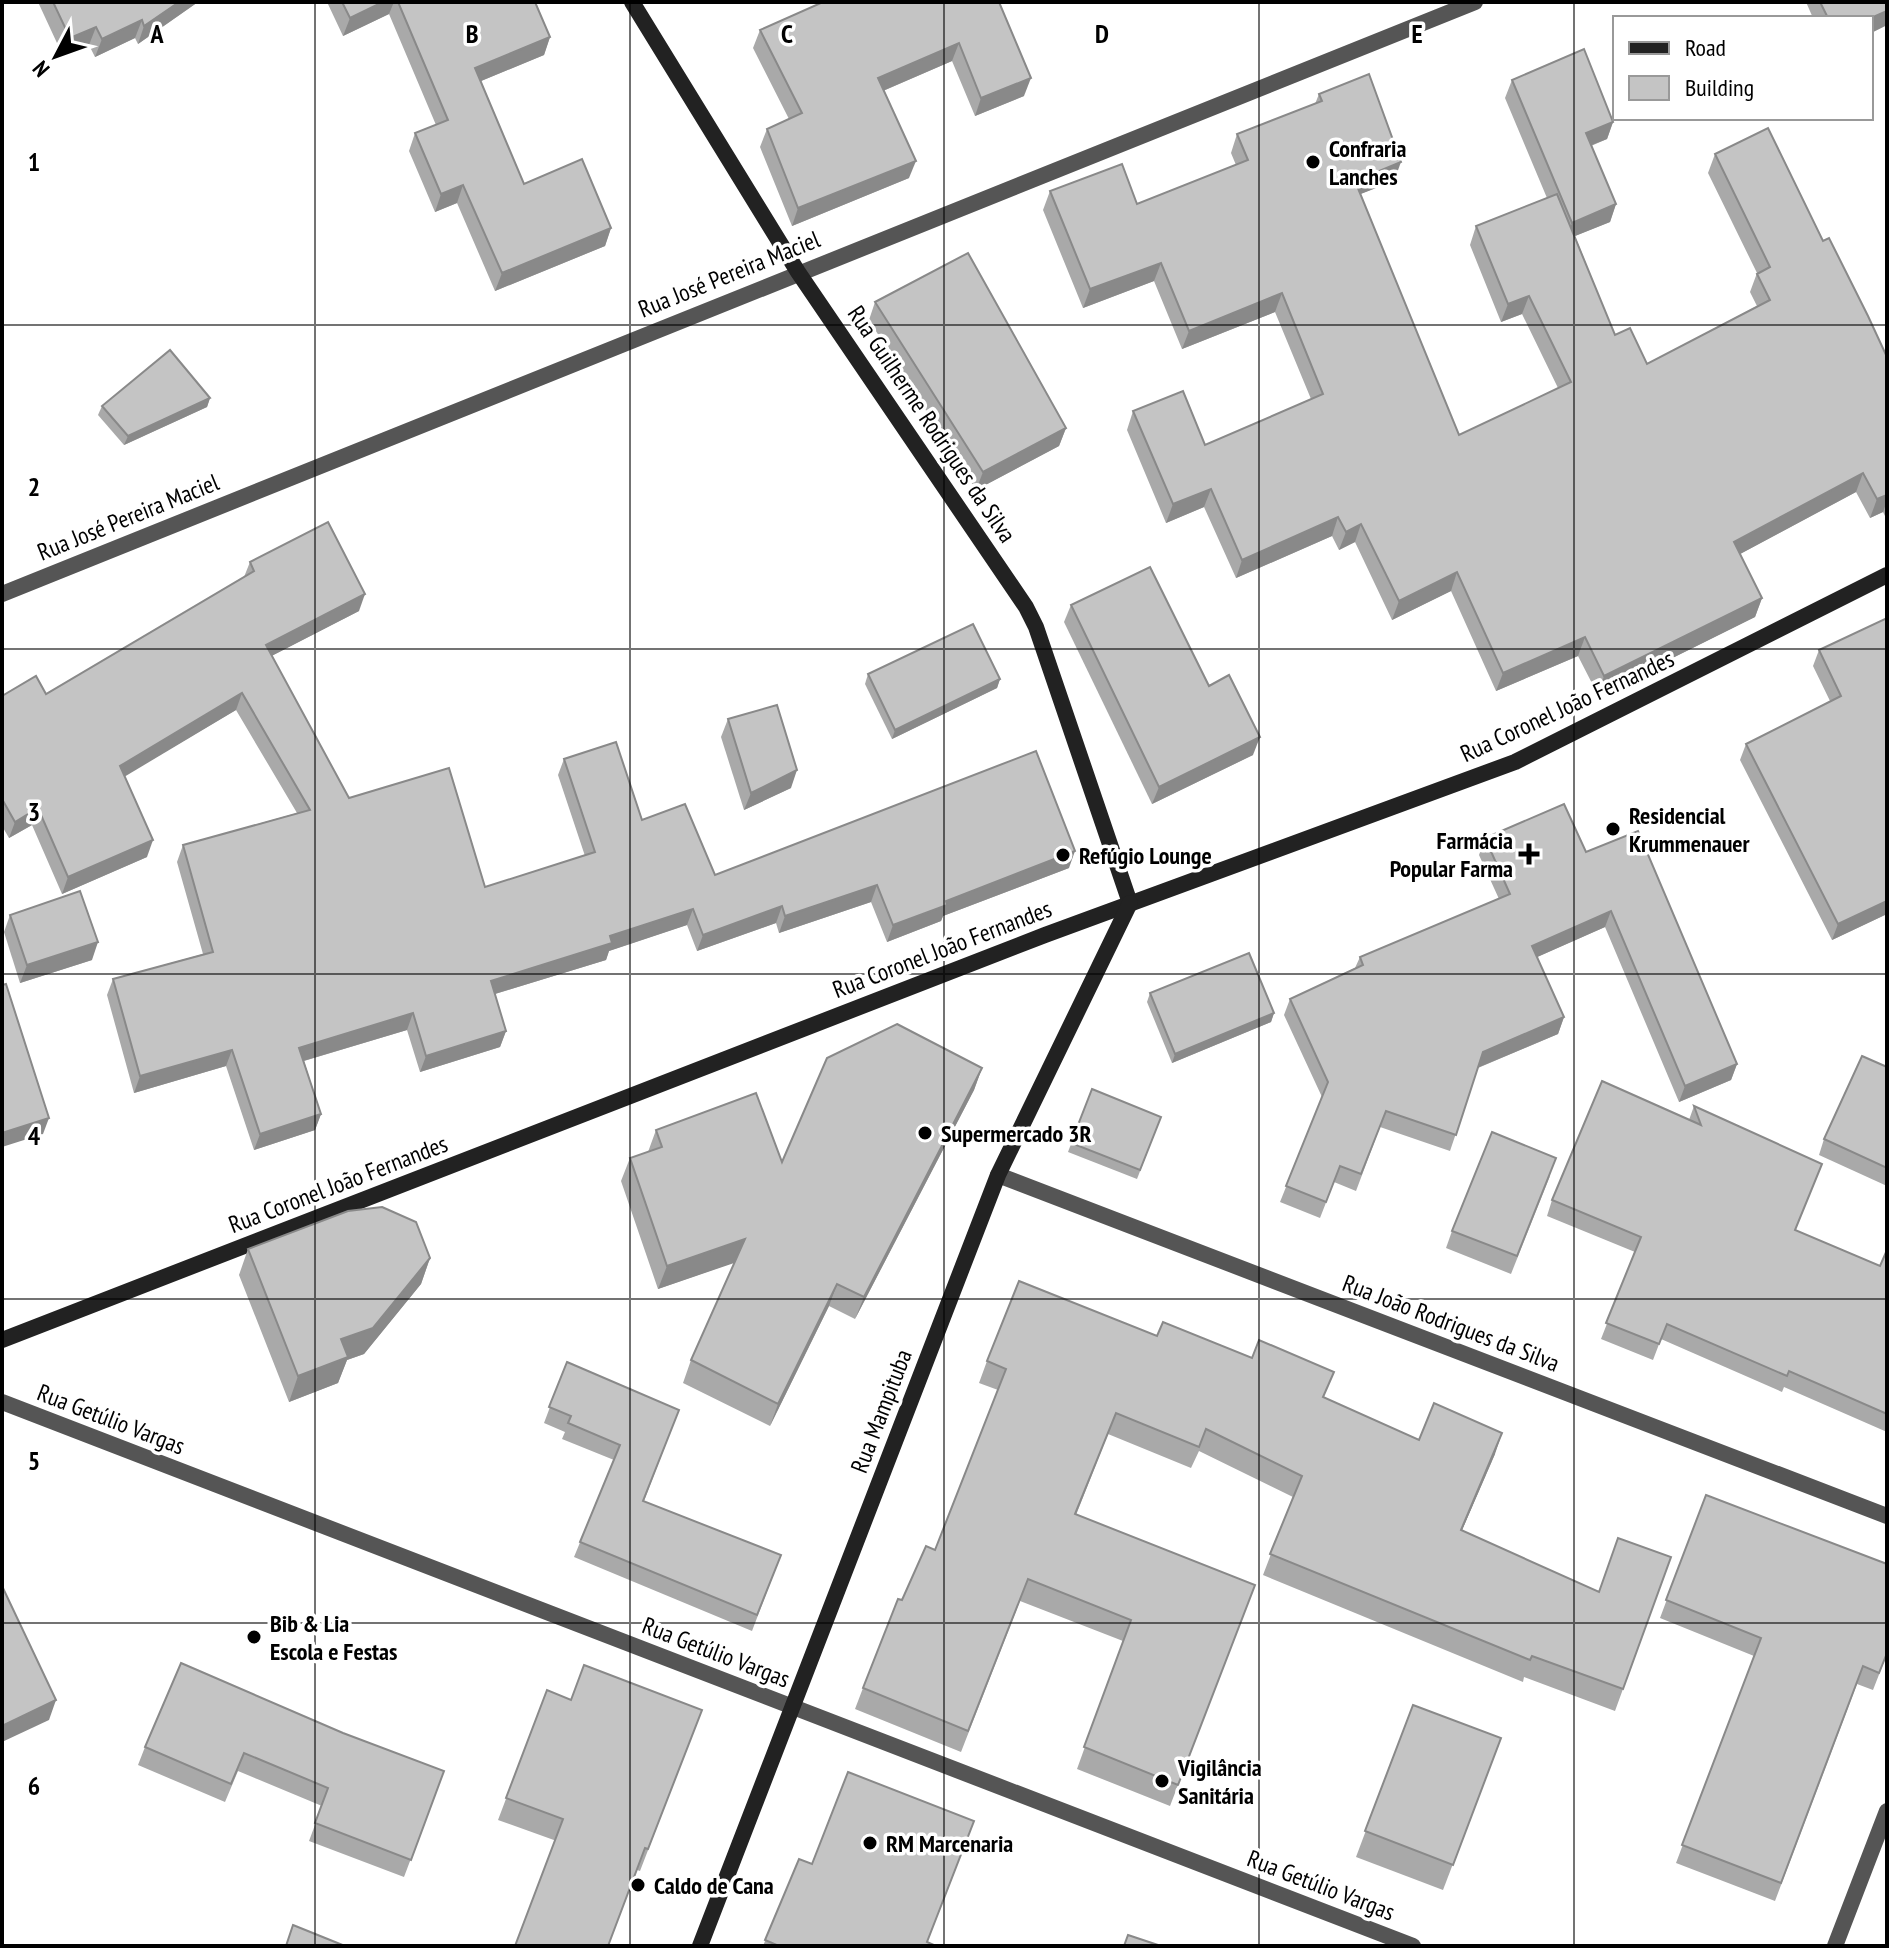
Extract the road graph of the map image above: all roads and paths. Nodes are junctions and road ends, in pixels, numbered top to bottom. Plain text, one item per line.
1 (632, 2) edge
2 (1475, 2) edge
3 (798, 272) junction
4 (1887, 575) edge
5 (2, 594) edge
6 (1130, 903) junction
7 (998, 1175) junction
8 (2, 1340) edge
9 (2, 1402) edge
10 (1887, 1516) edge
11 (792, 1707) junction
12 (1887, 1811) edge
13 (700, 1946) edge
14 (1413, 1946) edge
15 (1835, 1946) edge

1 - 3 main road, Rua Guilherme Rodrigues da Silva
2 - 3 street, Rua José Pereira Maciel
3 - 5 street, Rua José Pereira Maciel
3 - 6 main road, Rua Guilherme Rodrigues da Silva
4 - 6 main road, Rua Coronel João Fernandes
6 - 7 main road, Rua Mampituba
6 - 8 main road, Rua Coronel João Fernandes
7 - 10 street, Rua João Rodrigues da Silva
7 - 11 main road, Rua Mampituba
9 - 11 street, Rua Getúlio Vargas
11 - 13 main road, Rua Mampituba
11 - 14 street, Rua Getúlio Vargas
12 - 15 street

